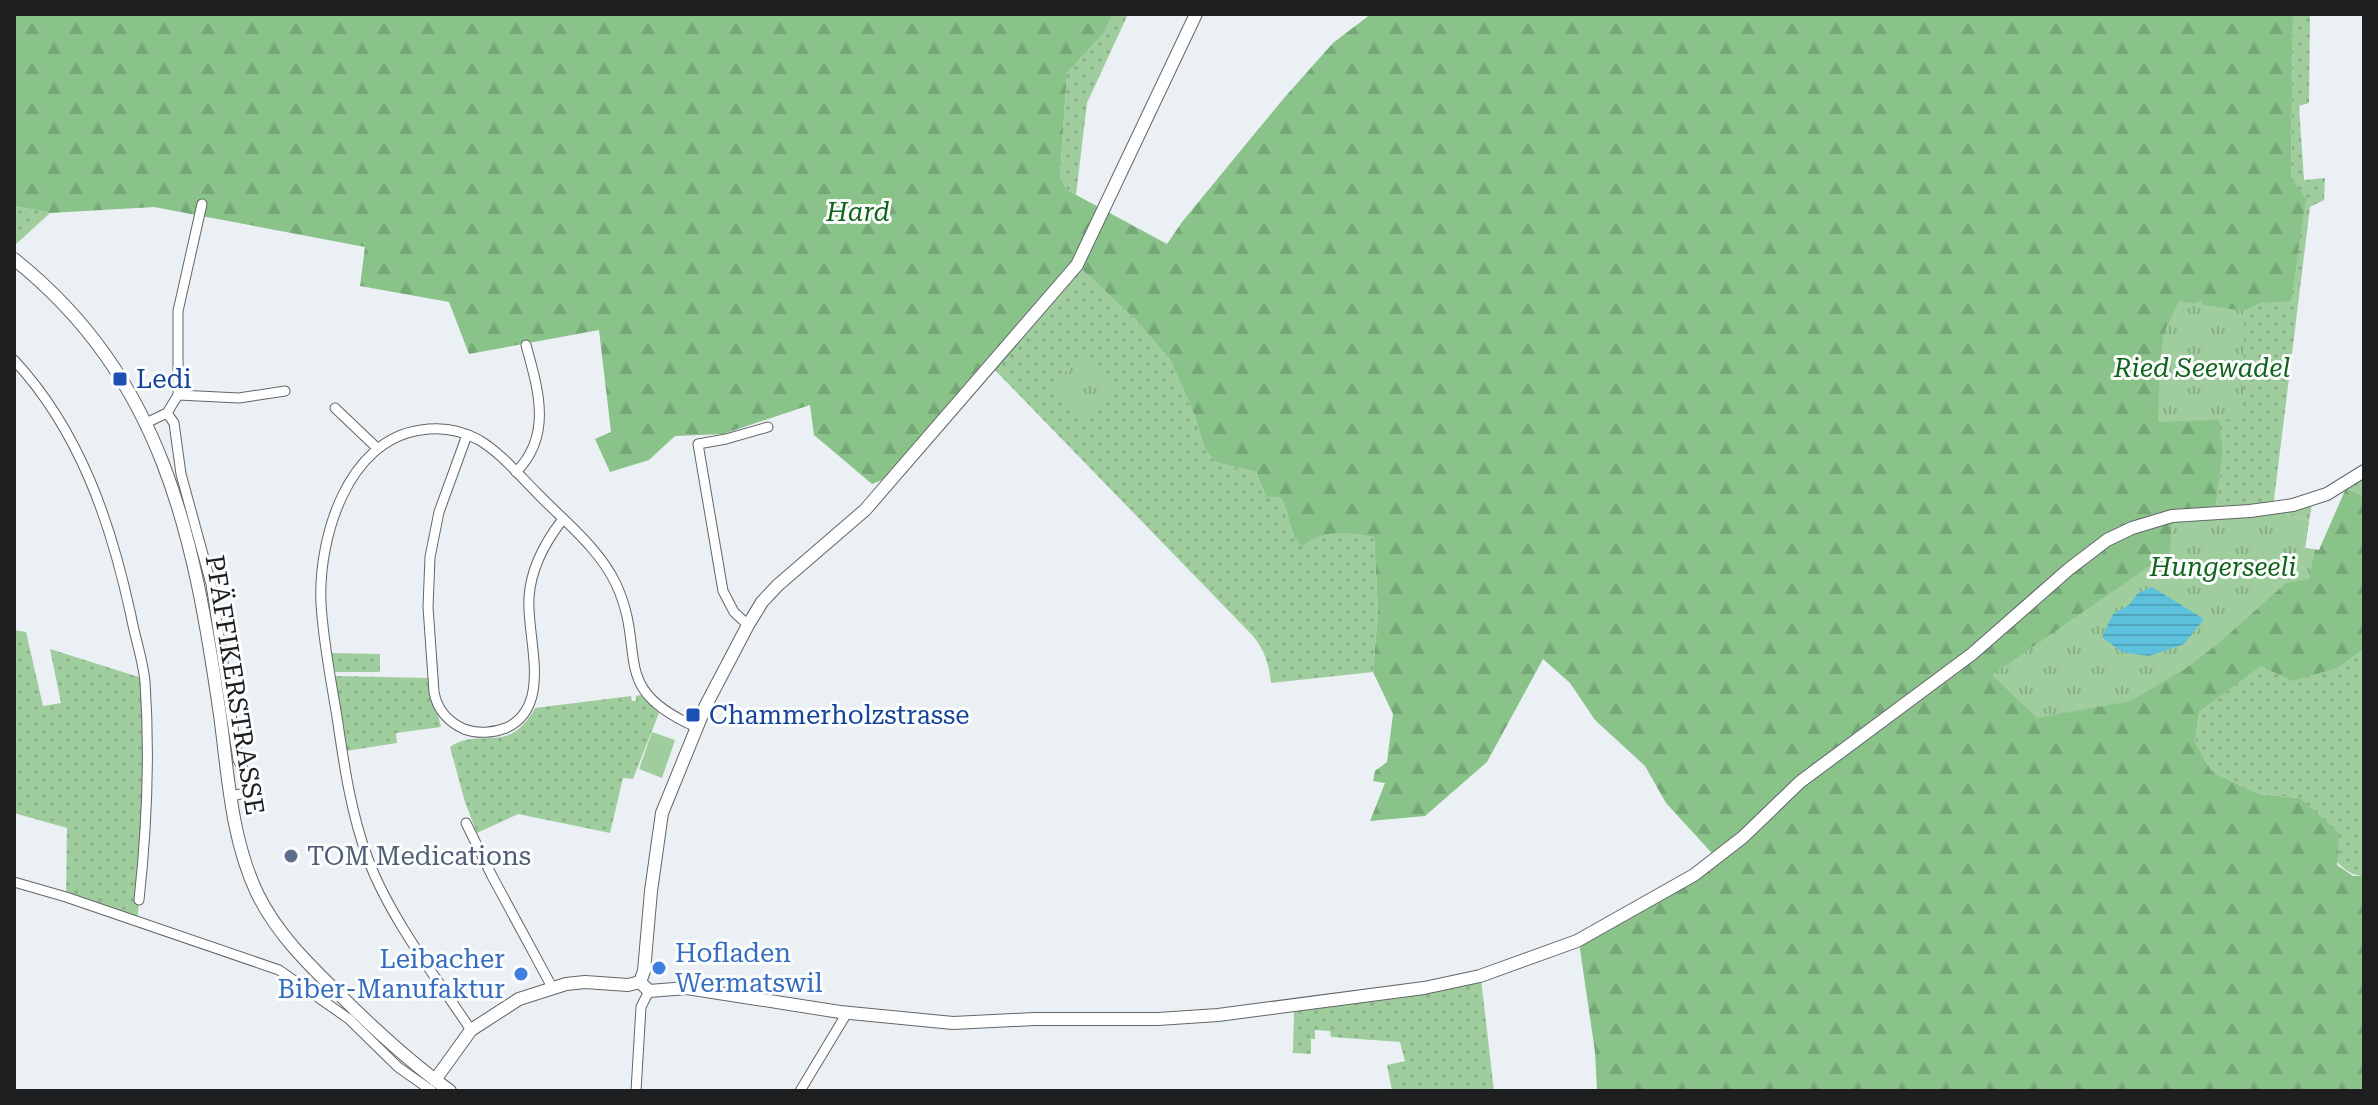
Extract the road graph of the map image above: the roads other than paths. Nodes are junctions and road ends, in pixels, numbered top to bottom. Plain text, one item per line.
1 (1196, 14) edge
2 (202, 204) dead end
3 (14, 259) edge
4 (526, 345) dead end
5 (14, 360) edge
6 (285, 391) dead end
7 (178, 395) junction
8 (335, 408) dead end
9 (167, 413) junction
10 (146, 423) junction
11 (768, 427) dead end
12 (467, 435) junction
13 (377, 448) junction
14 (2364, 471) edge
15 (516, 472) junction
16 (563, 519) junction
17 (748, 625) junction
18 (696, 727) junction
19 (231, 796) junction
20 (466, 823) dead end
21 (14, 882) edge
22 (139, 900) dead end
23 (552, 987) junction
24 (644, 987) junction
25 (847, 1013) junction
26 (471, 1030) junction
27 (433, 1085) edge
28 (450, 1091) edge
29 (636, 1091) edge
30 (800, 1091) edge

1 - 17 street
2 - 7 street
3 - 10 street, PFÄFFIKERSTRASSE
4 - 15 street
5 - 22 street
6 - 7 street
7 - 9 street
8 - 13 street
9 - 10 street
9 - 19 street
10 - 19 street, PFÄFFIKERSTRASSE
11 - 17 street
12 - 13 street
12 - 15 street
12 - 16 street
13 - 26 street
14 - 25 street
15 - 16 street
16 - 18 street
17 - 18 street
18 - 24 street
19 - 27 street, PFÄFFIKERSTRASSE
20 - 23 street
21 - 27 street
23 - 24 street
23 - 26 street
24 - 25 street
24 - 29 street
25 - 30 street
26 - 27 street
27 - 28 street, PFÄFFIKERSTRASSE

